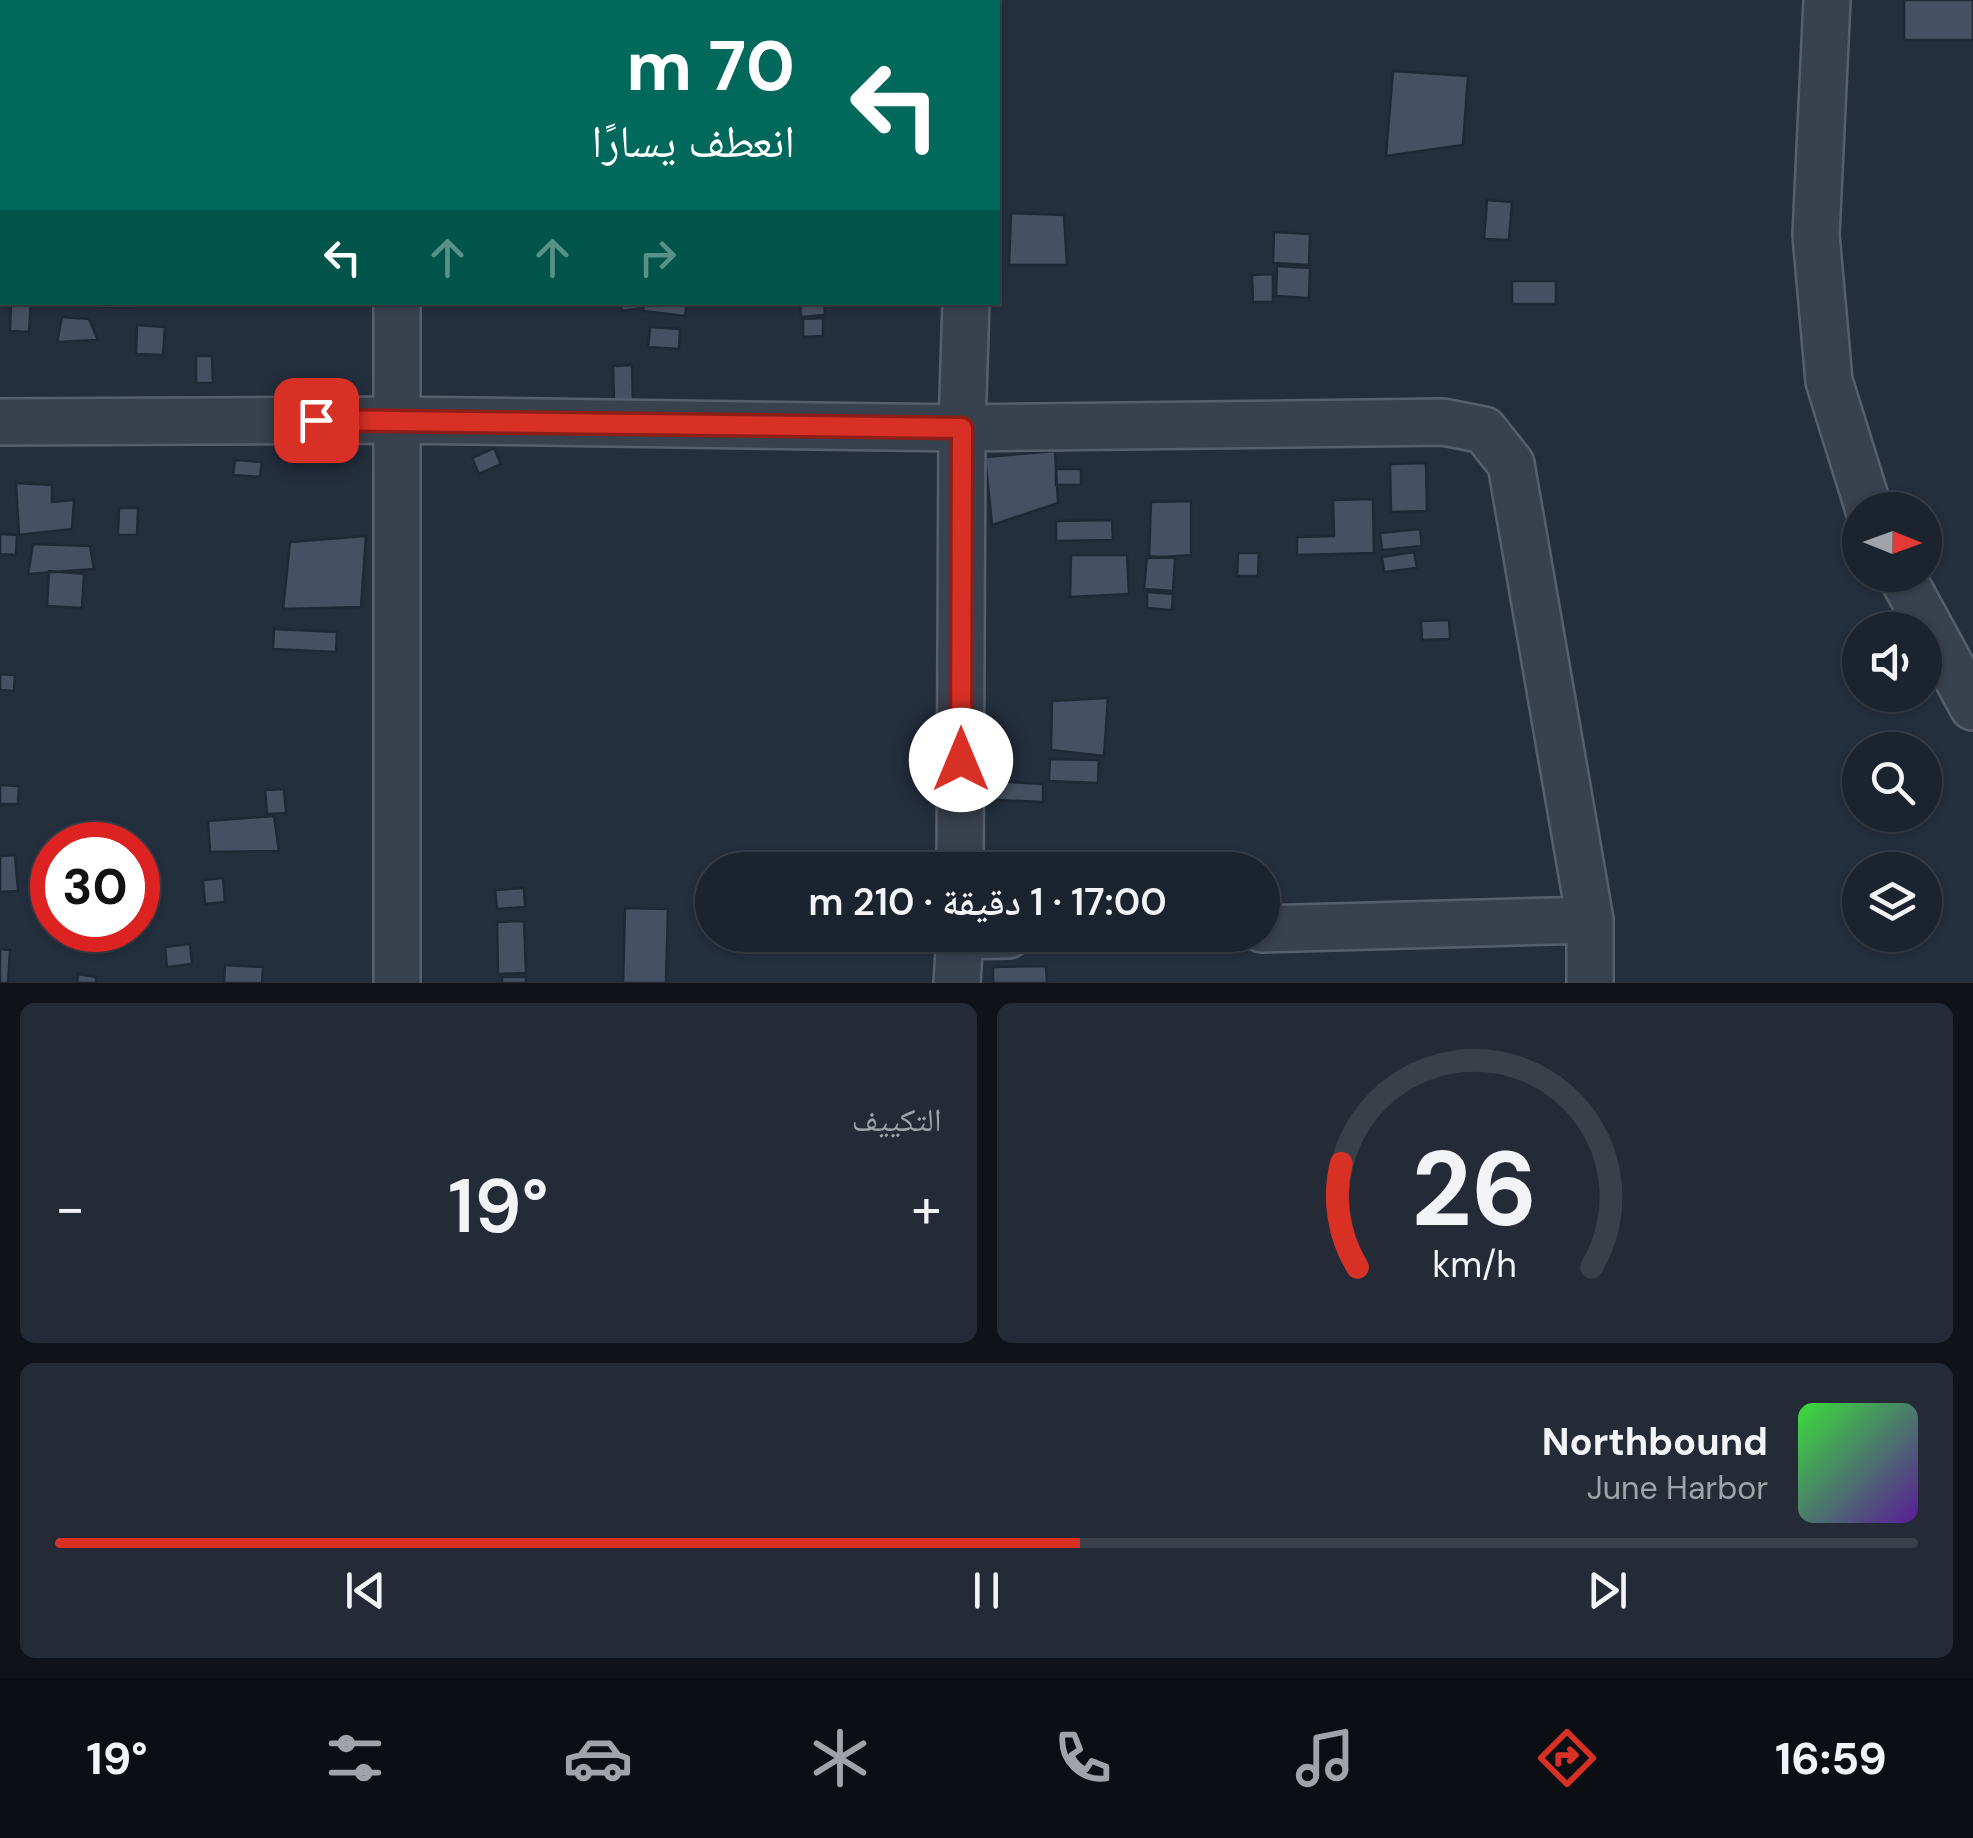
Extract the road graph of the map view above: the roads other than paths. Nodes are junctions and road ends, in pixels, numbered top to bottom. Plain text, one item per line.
1 (1826, 0) edge
2 (397, 305) edge
3 (966, 305) edge
4 (395, 420) junction
5 (0, 422) edge
6 (962, 428) junction
7 (1863, 492) edge
8 (1909, 592) edge
9 (1973, 707) edge
10 (960, 852) edge
11 (1590, 920) junction
12 (1280, 928) edge
13 (959, 952) edge
14 (398, 983) edge
15 (957, 983) edge
16 (1590, 983) edge

1 - 7 street
2 - 4 street
3 - 6 street
4 - 5 street
4 - 6 street
4 - 14 street
6 - 10 street
6 - 11 street
8 - 9 street
11 - 12 street
11 - 16 street
13 - 15 street

